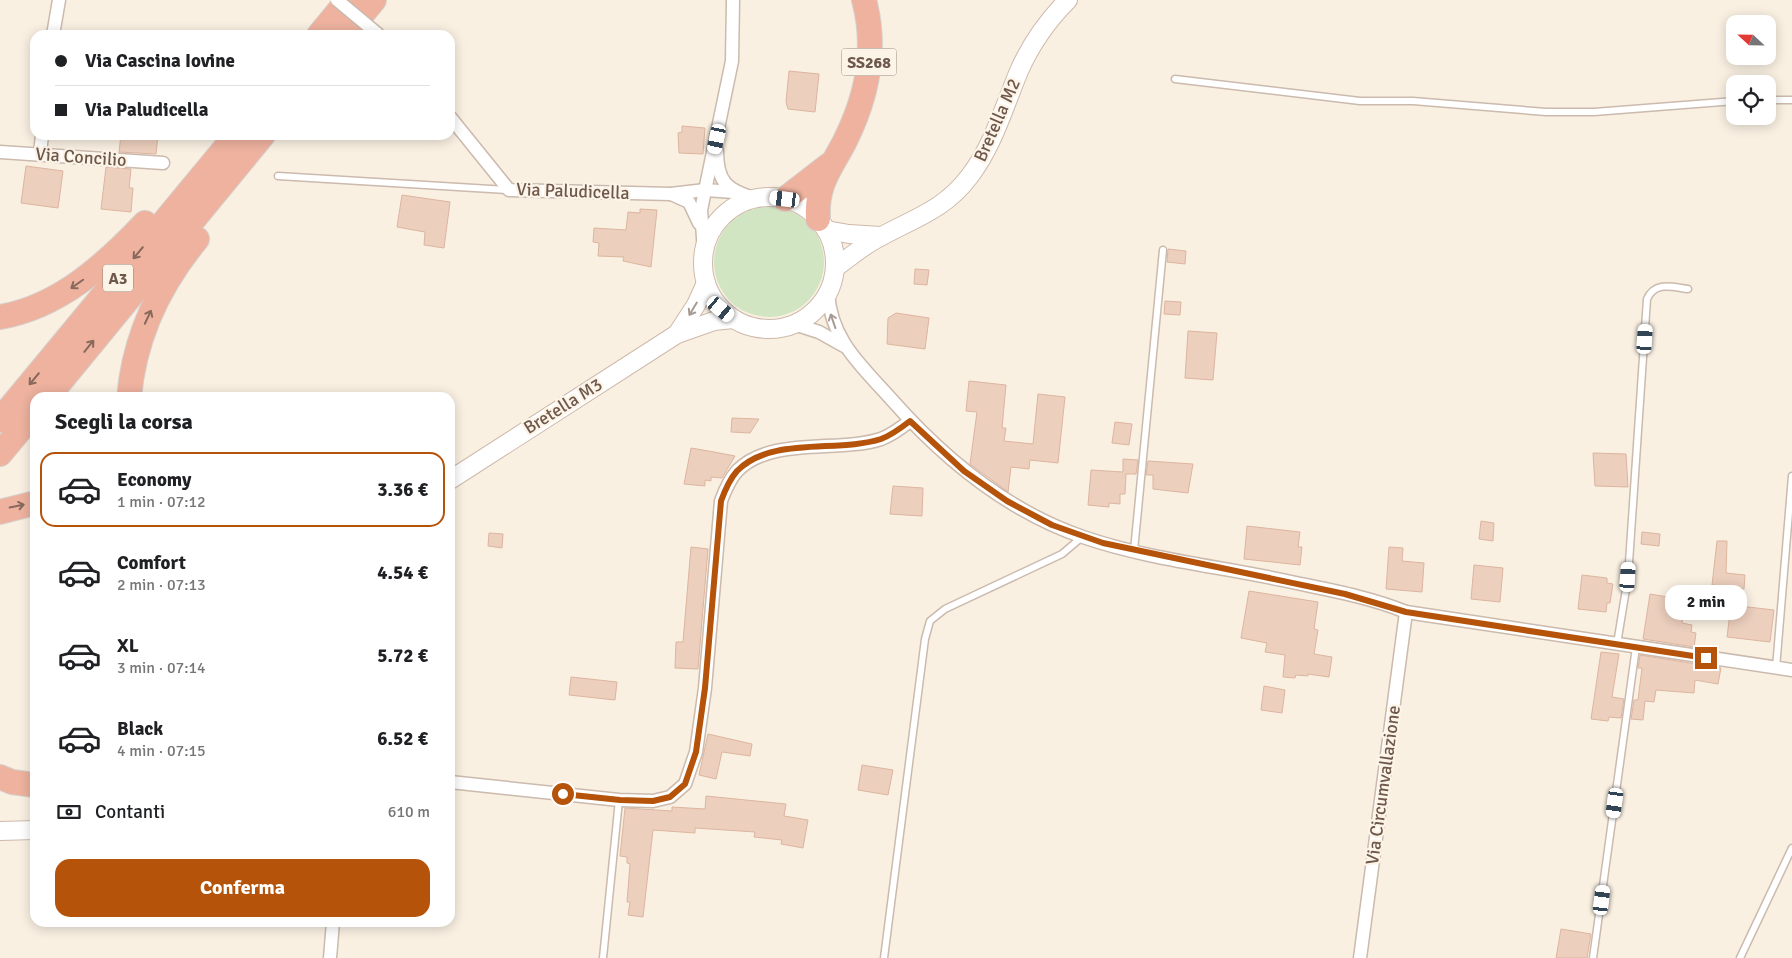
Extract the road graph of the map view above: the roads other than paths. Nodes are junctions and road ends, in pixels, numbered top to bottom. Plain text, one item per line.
1 (59, 0) edge
2 (336, 0) edge
3 (348, 0) edge
4 (374, 0) edge
5 (733, 0) edge
6 (864, 0) edge
7 (1068, 0) edge
8 (54, 30) edge
9 (323, 30) edge
10 (350, 30) edge
11 (373, 30) edge
12 (1176, 79) dead end
13 (1776, 100) edge
14 (1792, 100) edge
15 (1726, 102) edge
16 (455, 123) edge
17 (717, 139) junction
18 (41, 140) edge
19 (214, 140) edge
20 (232, 140) edge
21 (259, 140) edge
22 (273, 140) edge
23 (0, 152) edge
24 (40, 153) junction
25 (832, 162) junction
26 (163, 164) dead end
27 (278, 176) dead end
28 (509, 190) junction
29 (705, 190) junction
30 (734, 192) junction
31 (671, 194) junction
32 (754, 198) junction
33 (785, 199) junction
34 (822, 224) junction
35 (701, 229) junction
36 (881, 236) junction
37 (1163, 250) dead end
38 (704, 252) junction
39 (835, 268) junction
40 (706, 282) junction
41 (1688, 288) dead end
42 (828, 293) junction
43 (0, 317) edge
44 (733, 319) junction
45 (794, 324) junction
46 (677, 334) junction
47 (844, 346) junction
48 (52, 392) edge
49 (130, 392) edge
50 (30, 418) edge
51 (0, 420) edge
52 (910, 421) junction
53 (0, 454) edge
54 (1792, 476) edge
55 (455, 477) edge
56 (30, 504) edge
57 (0, 512) edge
58 (1082, 537) junction
59 (1134, 551) junction
60 (1406, 612) junction
61 (1617, 644) junction
62 (1636, 647) junction
63 (1776, 668) junction
64 (1792, 670) edge
65 (0, 777) edge
66 (455, 783) edge
67 (30, 784) edge
68 (620, 800) junction
69 (30, 830) edge
70 (0, 831) edge
71 (1792, 848) edge
72 (333, 927) edge
73 (330, 958) edge
74 (603, 958) edge
75 (884, 958) edge
76 (1360, 958) edge
77 (1593, 958) edge
78 (1740, 958) edge

1 - 8 street
2 - 11 street, bridge
3 - 9 highway
4 - 10 highway
5 - 17 street
6 - 25 highway, SS268
7 - 36 street, Bretella M2
12 - 15 lane
13 - 14 lane
16 - 28 street, Via Paludicella
17 - 29 street
17 - 30 street
18 - 24 street
19 -> 43 highway, A3
20 -> 51 highway, A3
48 -> 21 highway, A3
49 -> 22 highway, A3
23 - 24 street, Via Concilio
24 - 26 street, Via Concilio
25 - 33 highway, SS268
25 - 34 highway, SS268
27 - 28 lane
28 - 31 street, Via Paludicella
29 - 30 street, Via Paludicella
29 - 31 street, Via Paludicella
29 - 35 street
30 - 32 street, Via Paludicella
31 - 35 street
32 - 33 street
32 - 38 street
33 - 34 street
34 - 36 street, Bretella M2
34 - 39 street
35 - 38 street
36 - 39 street, Bretella M2
37 - 59 lane
38 - 40 street
39 - 42 street
40 - 44 street
40 -> 46 street, Bretella M3
41 - 61 lane
42 - 45 street
47 -> 42 street
44 - 45 street
44 - 46 street, Bretella M3
45 - 47 street
46 - 55 street, Bretella M3
47 - 52 street
50 - 53 highway
52 - 58 street
52 - 68 street
54 - 63 lane
57 -> 56 highway
58 - 59 street
58 - 75 lane
59 - 60 street
60 - 61 street
60 - 76 street, Via Circumvallazione
61 - 62 street
62 - 63 street
62 - 77 lane
63 - 64 street
65 - 67 highway
66 - 68 street
68 - 74 lane
69 - 70 street
71 - 78 lane
72 - 73 street

